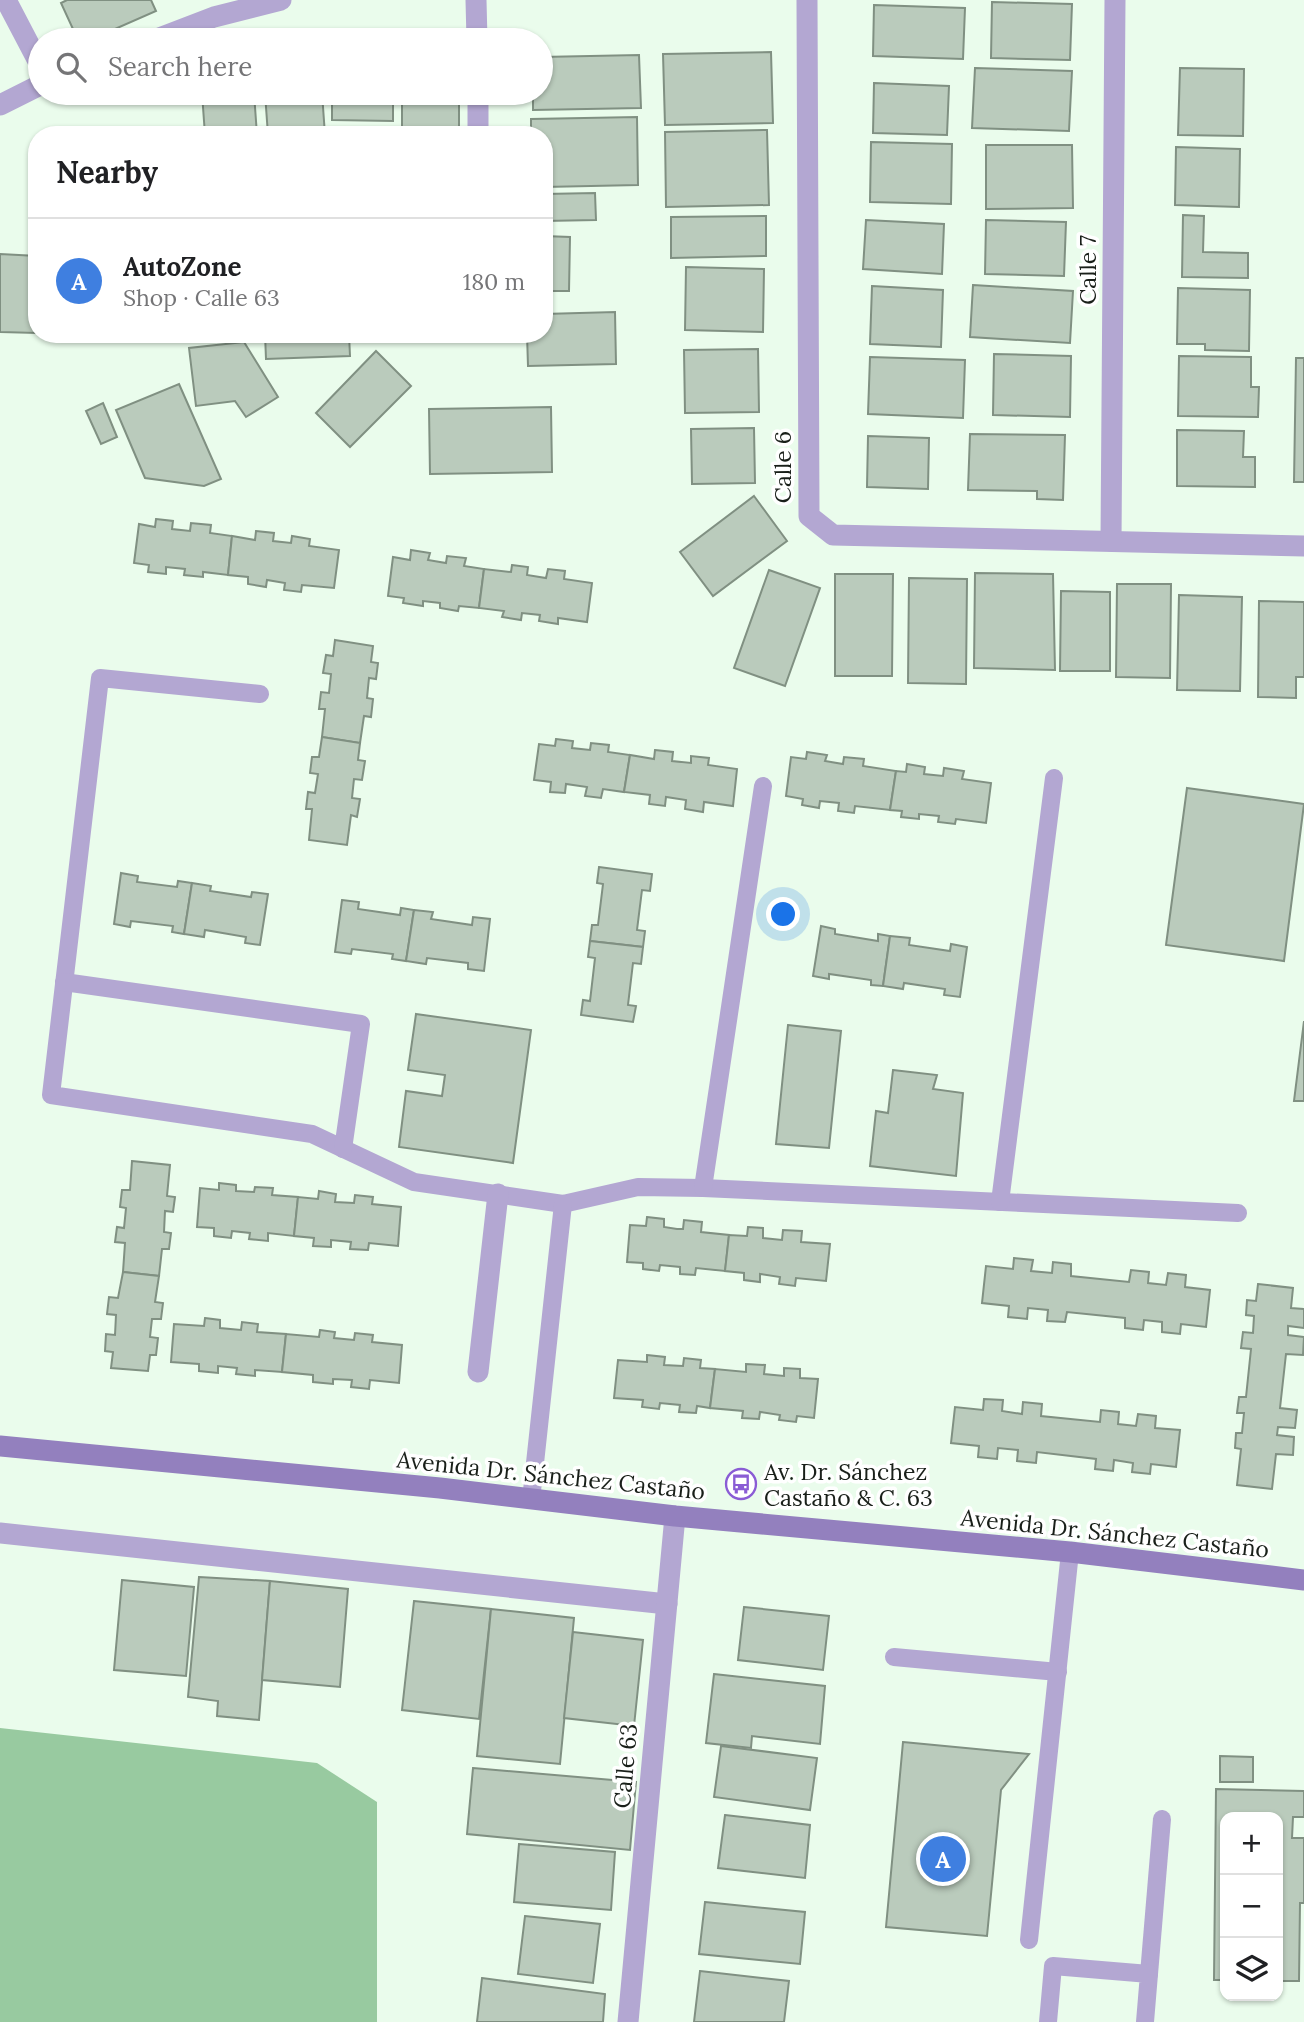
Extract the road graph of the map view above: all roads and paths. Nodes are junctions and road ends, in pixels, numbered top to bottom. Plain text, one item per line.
1 (6, 0) edge
2 (281, 0) edge
3 (476, 0) edge
4 (807, 0) edge
5 (1115, 0) edge
6 (185, 28) edge
7 (477, 28) edge
8 (28, 42) edge
9 (28, 91) edge
10 (0, 105) edge
11 (478, 105) edge
12 (478, 126) edge
13 (1111, 541) junction
14 (1304, 546) edge
15 (260, 694) dead end
16 (1054, 778) dead end
17 (763, 786) dead end
18 (64, 982) junction
19 (343, 1149) junction
20 (703, 1188) junction
21 (498, 1194) junction
22 (1000, 1202) junction
23 (563, 1204) junction
24 (1238, 1213) dead end
25 (478, 1372) dead end
26 (0, 1446) edge
27 (531, 1500) junction
28 (675, 1516) junction
29 (0, 1533) edge
30 (1070, 1552) junction
31 (1304, 1580) edge
32 (667, 1604) junction
33 (894, 1657) dead end
34 (1058, 1672) junction
35 (1162, 1819) dead end
36 (1029, 1940) dead end
37 (1149, 1974) junction
38 (628, 2022) edge
39 (1048, 2022) edge
40 (1145, 2022) edge

1 - 8 street
2 - 6 street
3 - 7 street
4 - 13 street, Calle 6
5 - 13 street, Calle 7
9 - 10 street
11 - 12 street
13 - 14 street, Calle 6
15 - 18 lane
16 - 22 lane
17 - 20 lane
18 - 19 lane
18 - 19 lane
19 - 21 lane
20 - 22 lane
20 - 23 lane
21 - 23 lane
21 - 25 street
22 - 24 lane
23 - 27 lane
26 - 27 street, Avenida Dr. Sánchez Castaño
27 - 28 street, Avenida Dr. Sánchez Castaño
28 - 30 street, Avenida Dr. Sánchez Castaño
28 - 32 street, Calle 63
29 - 32 street
30 - 31 street, Avenida Dr. Sánchez Castaño
30 - 34 lane
32 - 38 street, Calle 63
33 - 34 lane
34 - 36 lane
35 - 37 lane
37 - 39 lane
37 - 40 lane

